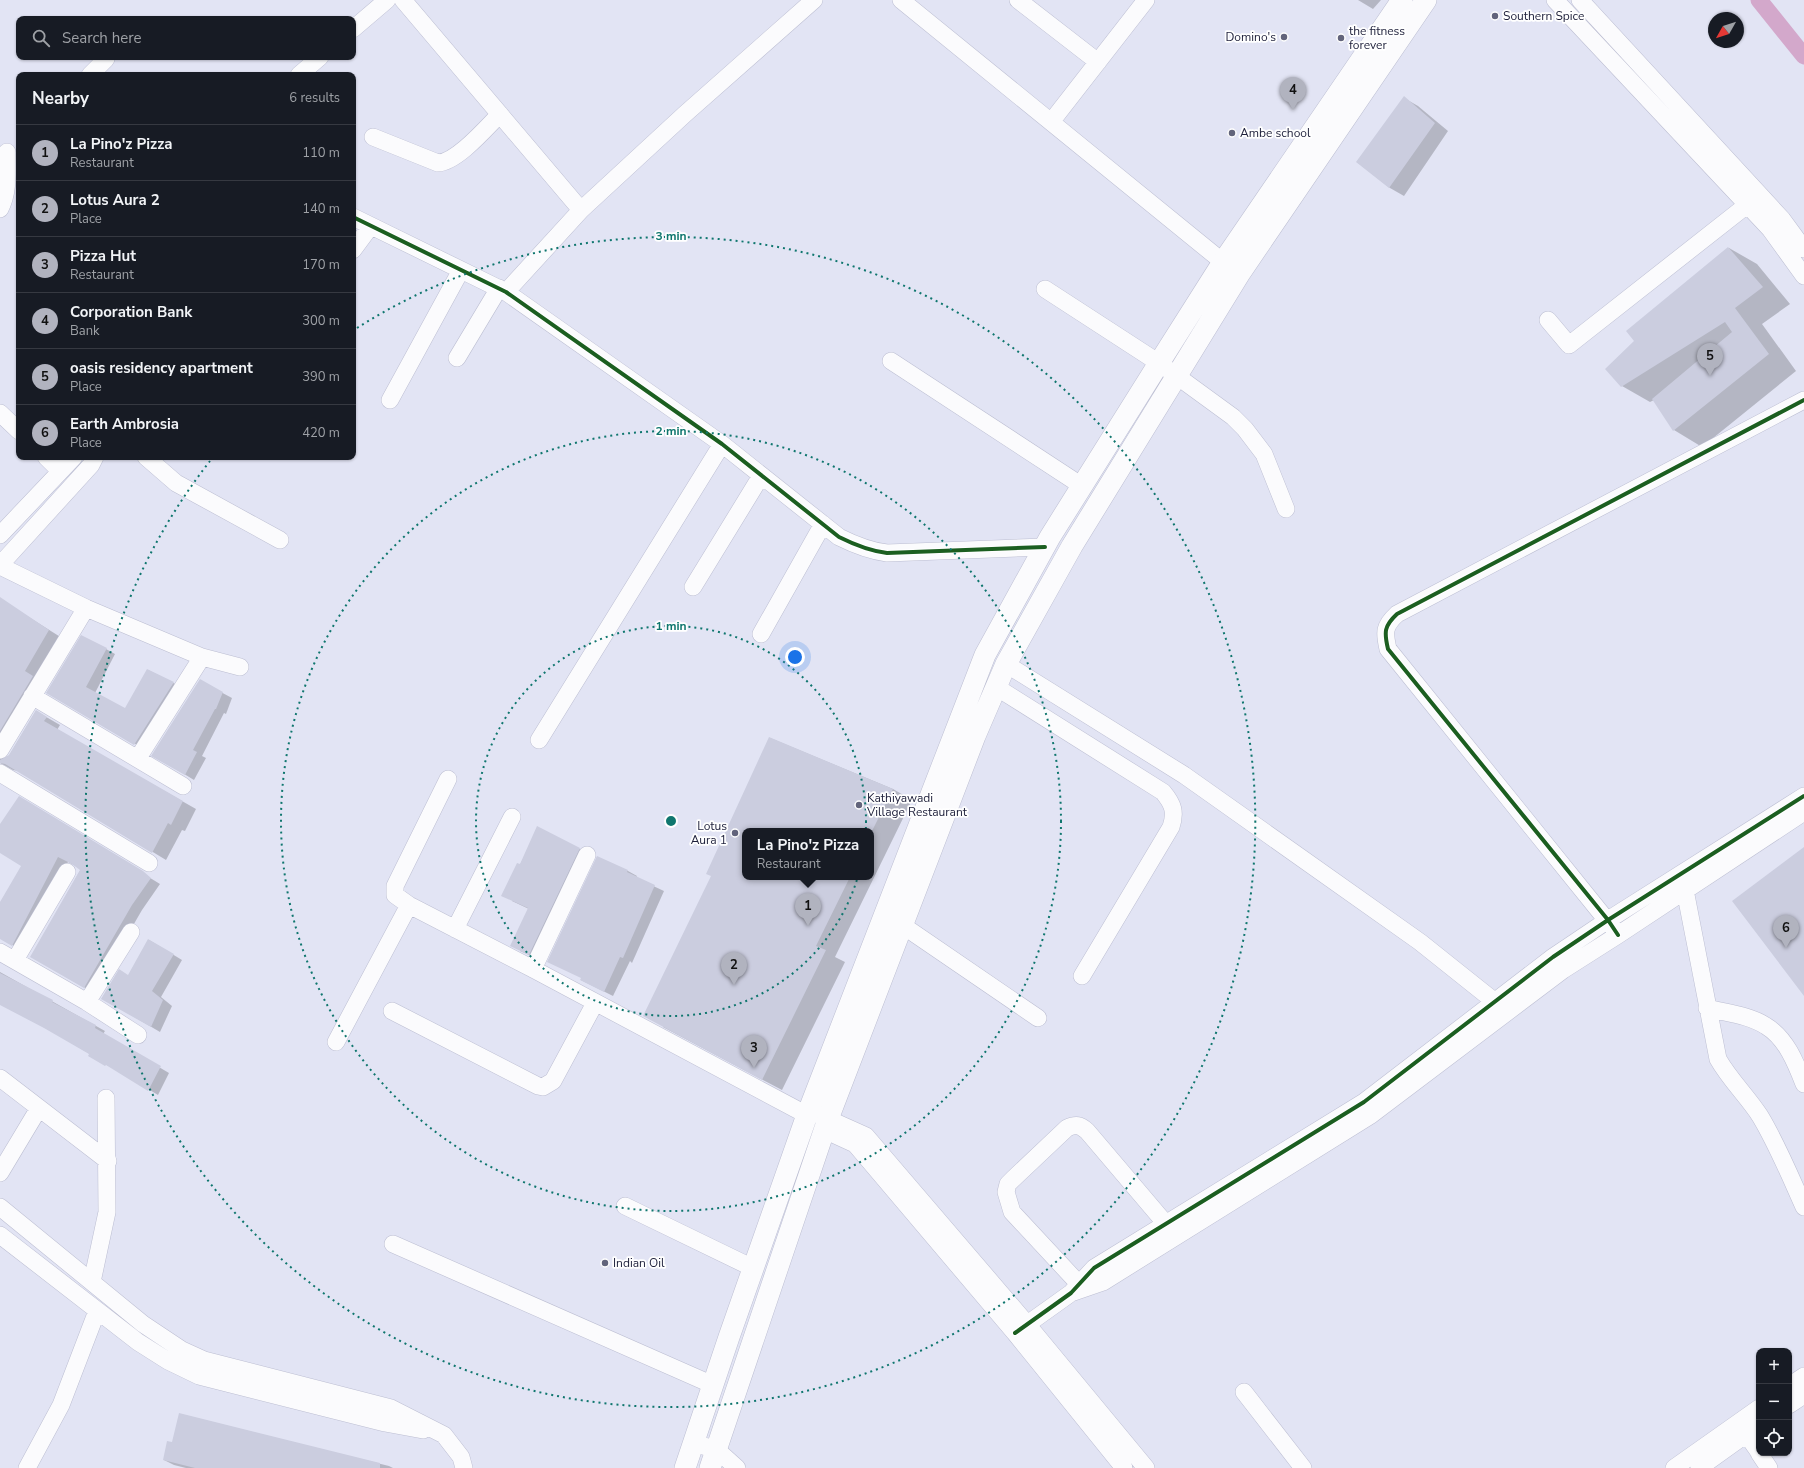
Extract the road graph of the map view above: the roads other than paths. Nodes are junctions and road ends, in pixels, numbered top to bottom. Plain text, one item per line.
1 (387, 0) edge
2 (403, 0) edge
3 (814, 0) edge
4 (901, 0) edge
5 (1018, 0) edge
6 (1146, 0) edge
7 (1402, 0) edge
8 (1426, 0) edge
9 (1555, 0) edge
10 (1580, 0) edge
11 (356, 26) edge
12 (105, 60) edge
13 (316, 60) edge
14 (1098, 62) junction
15 (93, 72) edge
16 (302, 72) edge
17 (500, 114) junction
18 (1051, 122) junction
19 (373, 138) dead end
20 (9, 149) edge
21 (1747, 205) junction
22 (0, 209) edge
23 (581, 210) junction
24 (356, 219) edge
25 (370, 227) junction
26 (356, 246) edge
27 (1804, 249) edge
28 (1231, 268) junction
29 (461, 270) junction
30 (1804, 276) edge
31 (1045, 289) dead end
32 (502, 290) junction
33 (1548, 320) dead end
34 (457, 358) dead end
35 (891, 361) dead end
36 (1159, 362) junction
37 (1177, 375) junction
38 (390, 400) dead end
39 (1804, 400) edge
40 (0, 413) edge
41 (16, 428) edge
42 (722, 444) junction
43 (49, 460) edge
44 (71, 460) edge
45 (94, 460) edge
46 (149, 460) edge
47 (60, 471) junction
48 (761, 476) junction
49 (1082, 486) junction
50 (1286, 509) dead end
51 (823, 524) junction
52 (0, 535) edge
53 (280, 540) dead end
54 (1045, 547) junction
55 (0, 566) edge
56 (692, 587) dead end
57 (86, 608) junction
58 (761, 634) dead end
59 (202, 657) junction
60 (1006, 664) junction
61 (240, 667) dead end
62 (996, 687) junction
63 (32, 696) junction
64 (538, 740) dead end
65 (0, 750) edge
66 (138, 758) junction
67 (0, 773) edge
68 (448, 779) dead end
69 (183, 786) dead end
70 (1804, 796) edge
71 (1803, 814) edge
72 (512, 817) dead end
73 (587, 855) dead end
74 (149, 863) dead end
75 (67, 872) dead end
76 (1685, 890) junction
77 (409, 905) junction
78 (1608, 920) junction
79 (902, 924) junction
80 (455, 929) junction
81 (131, 932) dead end
82 (1618, 935) junction
83 (0, 952) edge
84 (15, 960) junction
85 (533, 969) junction
86 (1082, 976) dead end
87 (87, 1002) junction
88 (595, 1002) junction
89 (1501, 1007) junction
90 (1707, 1008) junction
91 (392, 1011) dead end
92 (1038, 1018) dead end
93 (138, 1034) dead end
94 (336, 1042) dead end
95 (0, 1078) edge
96 (1804, 1084) edge
97 (106, 1098) dead end
98 (39, 1108) junction
99 (807, 1115) junction
100 (826, 1124) junction
101 (108, 1161) junction
102 (0, 1173) edge
103 (625, 1206) dead end
104 (0, 1207) edge
105 (1804, 1207) edge
106 (1166, 1224) junction
107 (0, 1235) edge
108 (393, 1244) dead end
109 (753, 1268) junction
110 (92, 1282) junction
111 (1075, 1289) junction
112 (97, 1311) junction
113 (1021, 1328) junction
114 (1804, 1376) edge
115 (713, 1384) junction
116 (1792, 1384) edge
117 (1244, 1392) dead end
118 (1804, 1395) edge
119 (1792, 1403) edge
120 (1756, 1413) edge
121 (1748, 1427) edge
122 (444, 1435) junction
123 (694, 1442) junction
124 (1756, 1446) edge
125 (1761, 1456) edge
126 (714, 1459) edge
127 (27, 1468) edge
128 (464, 1468) edge
129 (685, 1468) edge
130 (737, 1468) edge
131 (1124, 1468) edge
132 (1146, 1468) edge
133 (1302, 1468) edge
134 (1674, 1468) edge
135 (1699, 1468) edge
136 (1770, 1468) edge

1 - 11 street
2 - 17 street
3 - 23 street
4 - 18 street
5 - 14 street
6 - 14 street
7 - 28 main road
8 - 28 main road
9 - 21 street
10 - 27 street
12 - 15 street
13 - 16 street
14 - 18 street
17 - 19 street
17 - 23 street
18 - 28 street
20 - 22 street
21 - 30 street
21 - 33 street
23 - 32 street
24 - 25 street
25 - 26 street
25 - 29 street
28 - 36 main road
28 - 37 main road
29 - 32 street
29 - 38 street
31 - 36 street
32 - 34 street
32 - 42 street
35 - 49 street
36 - 37 street
36 - 49 main road
37 - 50 street
37 - 60 main road
39 - 78 street
40 - 41 street
42 - 48 street
42 - 64 street
43 - 47 street
44 - 47 street
45 - 55 street
46 - 53 street
47 - 52 street
48 - 51 street
48 - 56 street
49 - 54 main road
51 - 54 street
51 - 58 street
54 - 99 main road
55 - 57 street
57 - 59 street
57 - 63 street
59 - 61 street
59 - 66 street
60 - 62 main road
60 - 89 street
62 - 79 main road
62 - 86 street
63 - 65 street
63 - 66 street
66 - 69 street
67 - 74 street
68 - 77 street
70 - 78 street
71 - 76 street
72 - 80 street
73 - 85 street
75 - 84 street
76 - 82 street
76 - 90 street
77 - 80 street
77 - 94 street
78 - 82 street
78 - 89 street
79 - 92 street
79 - 100 main road
80 - 85 street
81 - 87 street
82 - 89 street
83 - 84 street
84 - 87 street
85 - 88 street
87 - 93 street
88 - 91 street
88 - 99 street
89 - 106 street
89 - 111 street
90 - 96 street
90 - 105 street
95 - 98 street
97 - 101 street
98 - 101 street
98 - 102 street
99 - 100 street
99 - 109 main road
100 - 113 street
100 - 126 main road
101 - 110 street
103 - 109 street
104 - 110 street
106 - 111 street
106 - 111 street
107 - 112 street
108 - 115 street
109 - 115 main road
110 - 122 street
111 - 113 street
112 - 122 street
112 - 127 street
113 - 131 street
113 - 132 street
114 - 116 street
115 - 123 main road
117 - 133 street
118 - 119 street
120 - 121 street
121 - 124 street
121 - 134 street
121 - 135 street
122 - 128 street
123 - 126 street
123 - 129 main road
125 - 136 street
126 - 130 street

